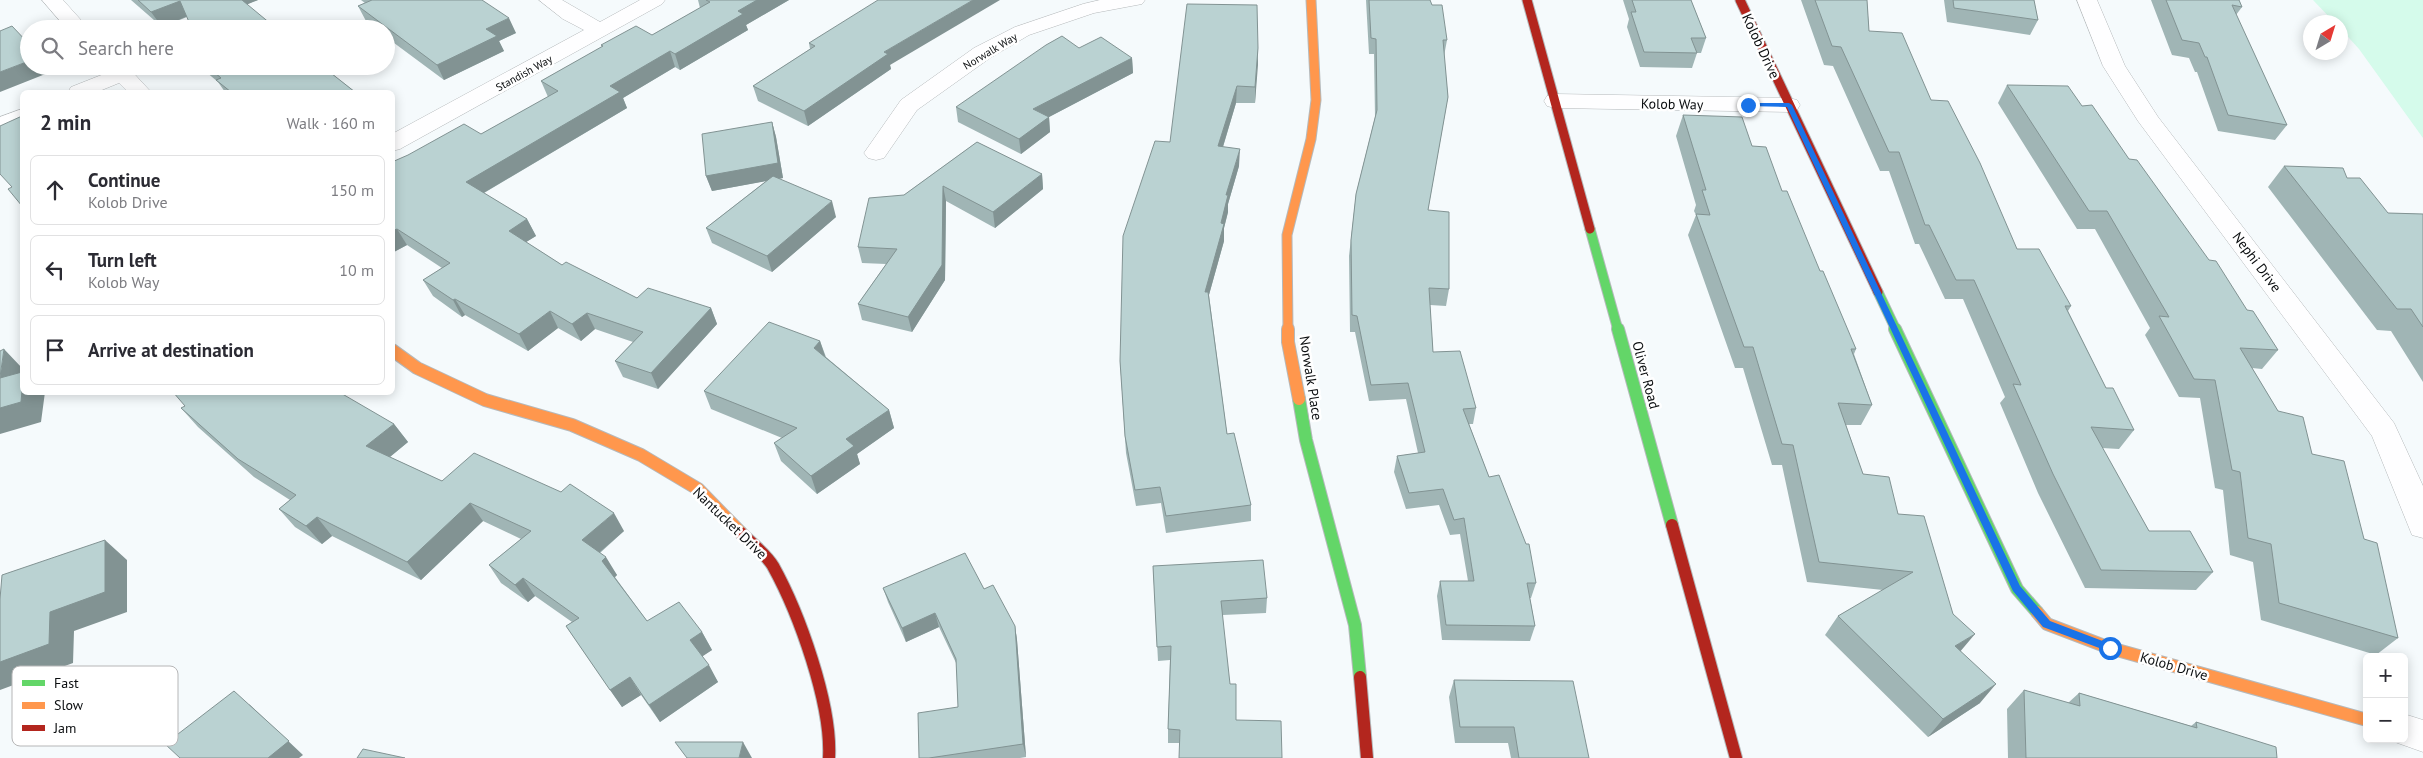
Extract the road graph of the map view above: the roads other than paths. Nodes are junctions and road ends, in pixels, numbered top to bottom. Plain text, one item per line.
1 (52, 0) edge
2 (549, 0) edge
3 (655, 0) edge
4 (1135, 0) edge
5 (1311, 0) edge
6 (1527, 0) edge
7 (1740, 0) edge
8 (2087, 0) edge
9 (71, 20) edge
10 (600, 30) junction
11 (110, 75) edge
12 (124, 75) edge
13 (83, 90) edge
14 (138, 90) edge
15 (1555, 101) junction
16 (1789, 105) junction
17 (20, 117) edge
18 (0, 125) edge
19 (395, 142) edge
20 (876, 153) dead end
21 (395, 352) edge
22 (2423, 526) edge
23 (2363, 719) edge
24 (2408, 731) edge
25 (2423, 736) edge
26 (829, 758) edge
27 (1366, 758) edge
28 (1736, 758) edge

1 - 9 street
2 - 10 street
3 - 10 street, Standish Way
4 - 20 street, Norwalk Way
5 - 27 street, Norwalk Place
6 - 15 street, Oliver Road
7 - 16 street, Kolob Drive
8 - 22 street, Nephi Drive
10 - 19 street, Standish Way
11 - 13 street
12 - 14 street
15 - 16 street, Kolob Way
15 - 28 street, Oliver Road
16 - 23 street, Kolob Drive
17 - 18 street
21 - 26 street, Nantucket Drive
24 - 25 street

